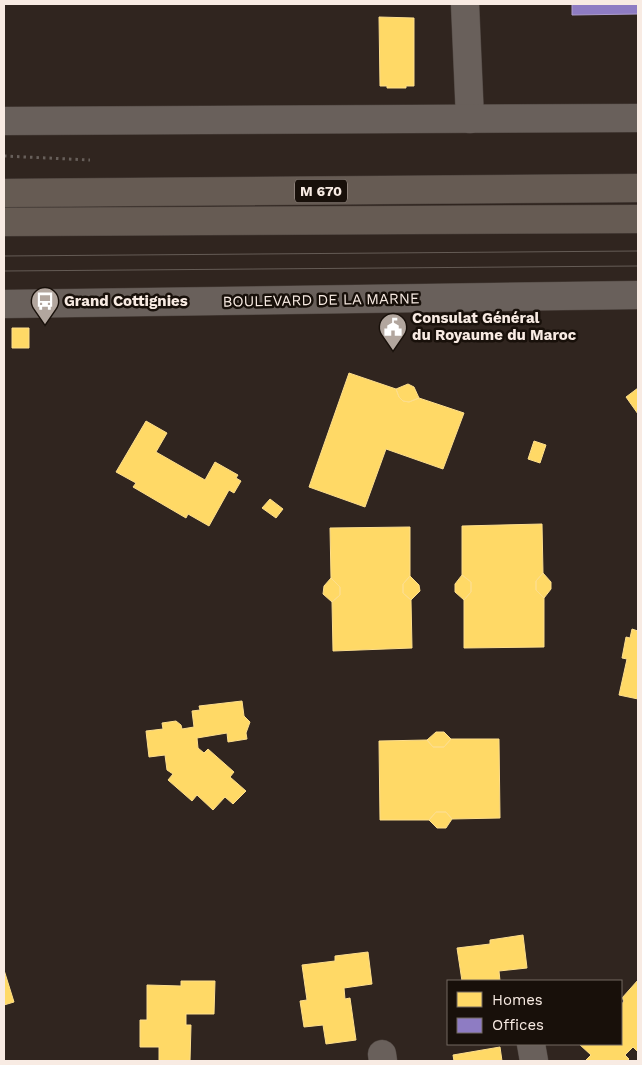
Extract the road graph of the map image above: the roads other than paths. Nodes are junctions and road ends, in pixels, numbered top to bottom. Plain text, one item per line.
1 (465, 4) edge
2 (638, 118) edge
3 (470, 119) junction
4 (4, 121) edge
5 (638, 188) edge
6 (4, 193) edge
7 (638, 219) edge
8 (4, 222) edge
9 (638, 295) edge
10 (4, 304) edge
11 (531, 1045) edge
12 (534, 1061) edge

1 - 3 street
2 - 3 street
3 - 4 street
5 - 6 main road, M 670
7 - 8 main road, M 670
9 - 10 street, BOULEVARD DE LA MARNE
11 - 12 street

